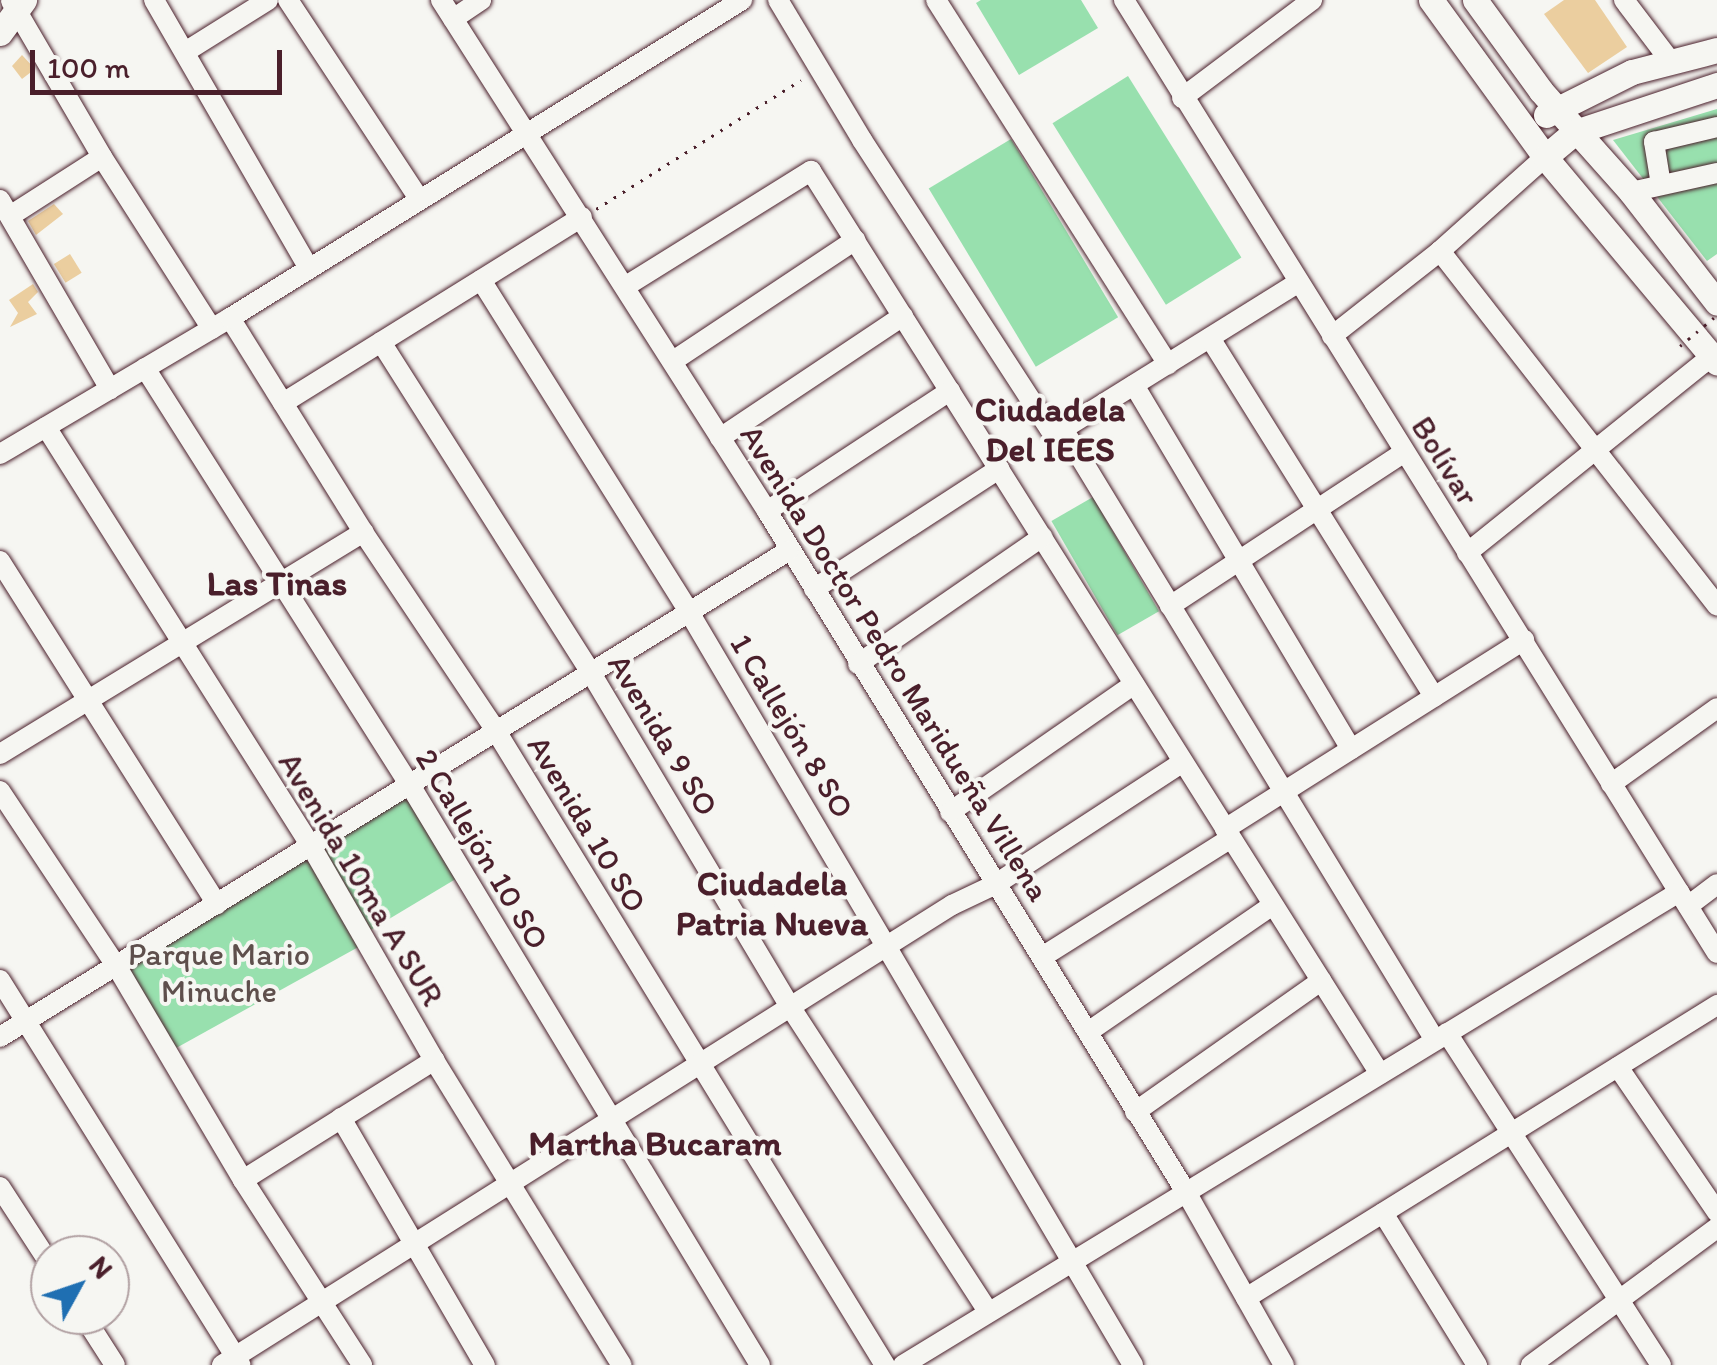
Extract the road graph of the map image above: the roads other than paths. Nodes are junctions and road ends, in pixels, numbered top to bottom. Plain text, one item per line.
1 (154, 0) edge
2 (268, 0) edge
3 (288, 0) edge
4 (441, 0) edge
5 (481, 0) edge
6 (742, 0) edge
7 (778, 0) edge
8 (936, 0) edge
9 (1124, 0) edge
10 (1312, 0) edge
11 (1431, 0) edge
12 (1475, 0) edge
13 (1624, 0) edge
14 (17, 3) edge
15 (454, 20) junction
16 (0, 33) edge
17 (1717, 50) edge
18 (185, 52) junction
19 (1671, 62) junction
20 (1716, 89) edge
21 (1182, 98) junction
22 (1555, 108) junction
23 (1717, 127) edge
24 (1526, 129) junction
25 (1575, 132) junction
26 (527, 134) junction
27 (102, 157) junction
28 (1545, 157) junction
29 (1717, 173) edge
30 (1661, 185) junction
31 (1631, 192) junction
32 (420, 200) junction
33 (5, 208) edge
34 (582, 218) junction
35 (855, 240) junction
36 (1440, 251) junction
37 (308, 268) junction
38 (481, 280) junction
39 (1298, 283) junction
40 (626, 286) junction
41 (1717, 303) edge
42 (903, 316) junction
43 (221, 324) junction
44 (1332, 336) junction
45 (1210, 338) junction
46 (380, 342) junction
47 (1714, 360) edge
48 (673, 361) junction
49 (1168, 364) junction
50 (145, 368) junction
51 (1134, 385) junction
52 (110, 389) junction
53 (950, 391) junction
54 (283, 403) junction
55 (46, 428) junction
56 (1056, 430) junction
57 (720, 438) junction
58 (1599, 450) junction
59 (1404, 452) junction
60 (0, 454) edge
61 (999, 469) junction
62 (767, 511) junction
63 (1316, 511) junction
64 (363, 532) junction
65 (1042, 538) junction
66 (788, 551) junction
67 (1468, 553) junction
68 (1239, 560) junction
69 (0, 561) edge
70 (277, 583) junction
71 (814, 589) junction
72 (1170, 606) junction
73 (1717, 606) edge
74 (689, 612) junction
75 (1524, 640) junction
76 (178, 644) junction
77 (858, 664) junction
78 (591, 672) junction
79 (1134, 684) junction
80 (1434, 697) junction
81 (86, 701) junction
82 (1717, 708) edge
83 (496, 732) junction
84 (1351, 749) junction
85 (0, 754) edge
86 (1184, 762) junction
87 (1611, 784) junction
88 (410, 785) junction
89 (0, 791) edge
90 (1284, 792) junction
91 (950, 812) junction
92 (1228, 833) junction
93 (311, 846) junction
94 (996, 884) junction
95 (1717, 884) edge
96 (1683, 899) junction
97 (217, 904) junction
98 (1273, 905) junction
99 (888, 946) junction
100 (1717, 953) edge
101 (1042, 957) junction
102 (117, 967) junction
103 (0, 980) edge
104 (1322, 981) junction
105 (1717, 1005) edge
106 (791, 1008) junction
107 (26, 1021) junction
108 (1088, 1032) junction
109 (0, 1037) edge
110 (1441, 1037) junction
111 (434, 1060) junction
112 (698, 1067) junction
113 (1618, 1067) junction
114 (1380, 1074) junction
115 (1135, 1112) junction
116 (341, 1118) junction
117 (610, 1122) junction
118 (1512, 1133) junction
119 (243, 1180) junction
120 (511, 1185) junction
121 (0, 1187) edge
122 (1186, 1192) junction
123 (1717, 1212) edge
124 (1383, 1213) junction
125 (1717, 1228) edge
126 (31, 1235) edge
127 (415, 1245) junction
128 (1070, 1262) junction
129 (1246, 1298) junction
130 (1619, 1300) junction
131 (322, 1303) junction
132 (988, 1311) junction
133 (96, 1335) edge
134 (233, 1362) edge
135 (115, 1365) edge
136 (362, 1365) edge
137 (485, 1365) edge
138 (622, 1365) edge
139 (760, 1365) edge
140 (884, 1365) edge
141 (903, 1365) edge
142 (1133, 1365) edge
143 (1284, 1365) edge
144 (1478, 1365) edge
145 (1531, 1365) edge
146 (1661, 1365) edge

1 - 18 street
2 - 18 street
3 - 32 street
4 - 15 street, Avenida Doctor Pedro Maridueña Villena
5 - 15 street
6 - 26 street
7 - 56 street
8 - 49 street
9 - 21 street, Bolívar
10 - 21 street
11 - 24 main road
12 - 22 main road
13 - 19 street
14 - 16 main road
14 - 27 street, Avenida 10 SO
15 - 26 street, Avenida Doctor Pedro Maridueña Villena
17 - 19 main road
18 - 37 street
19 - 22 main road
20 - 25 main road
21 - 39 street, Bolívar
22 - 24 main road
22 - 25 main road
23 - 30 street
24 - 28 main road
25 - 28 main road
25 - 31 main road
26 - 32 street
26 - 34 street, Avenida Doctor Pedro Maridueña Villena
27 - 33 street
27 - 43 street, Avenida 10 SO
28 - 36 street
28 - 47 main road
29 - 30 street
30 - 31 street
31 - 41 main road
32 - 37 street
33 - 52 street
34 - 38 street
34 - 40 street, Avenida Doctor Pedro Maridueña Villena
35 - 40 street
35 - 42 street
35 - 48 street
36 - 44 street
36 - 58 street
37 - 43 street
38 - 46 street
38 - 74 street, 1 Callejón 8 SO
39 - 44 street, Bolívar
39 - 45 street
40 - 48 street, Avenida Doctor Pedro Maridueña Villena
42 - 53 street
42 - 57 street
43 - 50 street
43 - 54 street, Avenida 10 SO
44 - 59 street, Bolívar
45 - 49 street
45 - 63 street
46 - 54 street
46 - 78 street, Avenida 9 SO
47 - 58 street
48 - 57 street, Avenida Doctor Pedro Maridueña Villena
49 - 51 street
50 - 52 street
50 - 70 street, 2 Callejón 10 SO
51 - 56 street
51 - 68 street
52 - 55 street
53 - 61 street
53 - 62 street
54 - 64 street, Avenida 10 SO
55 - 60 street
55 - 76 street, Avenida 10ma A SUR
56 - 72 street
57 - 62 street, Avenida Doctor Pedro Maridueña Villena
58 - 67 street
58 - 73 street
59 - 63 street
59 - 67 street, Bolívar
61 - 65 street
61 - 71 street
62 - 66 street, Avenida Doctor Pedro Maridueña Villena
63 - 68 street
63 - 80 street
64 - 70 street
64 - 83 street, Avenida 10 SO
65 - 77 street
65 - 79 street
66 - 71 street, Avenida Doctor Pedro Maridueña Villena
66 - 74 street
67 - 75 street, Bolívar
68 - 72 street
68 - 84 street
69 - 81 street
70 - 76 street
70 - 88 street, 2 Callejón 10 SO
71 - 77 street, Avenida Doctor Pedro Maridueña Villena
72 - 90 street
74 - 78 street
74 - 99 street, 1 Callejón 8 SO
75 - 80 street
75 - 87 street, Bolívar
76 - 81 street
76 - 93 street, Avenida 10ma A SUR
77 - 91 street, Avenida Doctor Pedro Maridueña Villena
78 - 83 street
78 - 106 street, Avenida 9 SO
79 - 86 street
79 - 91 street
80 - 84 street
81 - 85 street
81 - 97 street
82 - 87 street
83 - 88 street
83 - 112 street, Avenida 10 SO
84 - 90 street
86 - 92 street
86 - 94 street
87 - 96 street, Bolívar
88 - 93 street
88 - 117 street, 2 Callejón 10 SO
89 - 102 street
90 - 92 street
90 - 110 street
91 - 94 street, Avenida Doctor Pedro Maridueña Villena
92 - 98 street
92 - 101 street
93 - 97 street
93 - 111 street, Avenida 10ma A SUR
94 - 99 street
94 - 101 street, Avenida Doctor Pedro Maridueña Villena
95 - 96 street
96 - 100 street, Bolívar
96 - 110 street
97 - 102 street
98 - 104 street
98 - 108 street
99 - 106 street
99 - 128 street, 1 Callejón 8 SO
101 - 108 street, Avenida Doctor Pedro Maridueña Villena
102 - 107 street
102 - 119 street
103 - 107 street
104 - 114 street
104 - 115 street
105 - 113 street
106 - 112 street
106 - 132 street, Avenida 9 SO
107 - 109 street
107 - 134 street
108 - 115 street, Avenida Doctor Pedro Maridueña Villena
110 - 114 street
110 - 118 street
111 - 116 street
111 - 120 street, Avenida 10ma A SUR
112 - 117 street
112 - 140 street, Avenida 10 SO
113 - 118 street
113 - 123 street
114 - 122 street
115 - 122 street, Avenida Doctor Pedro Maridueña Villena
116 - 119 street
116 - 127 street
117 - 120 street
117 - 139 street, 2 Callejón 10 SO
118 - 124 street
118 - 130 street
119 - 131 street
120 - 127 street
120 - 138 street, Avenida 10ma A SUR
121 - 126 street
122 - 128 street
122 - 129 street, Avenida Doctor Pedro Maridueña Villena
124 - 129 street
124 - 144 street
125 - 130 street
127 - 131 street
127 - 137 street
128 - 132 street
128 - 142 street, 1 Callejón 8 SO
129 - 143 street, Avenida Doctor Pedro Maridueña Villena
130 - 145 street
130 - 146 street
131 - 134 street
131 - 136 street
132 - 141 street
133 - 135 street

